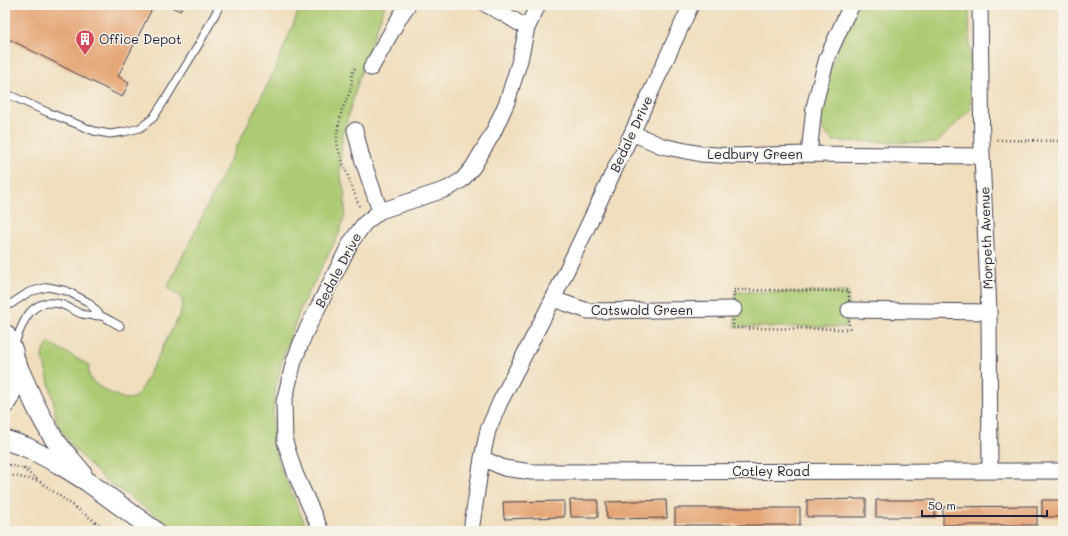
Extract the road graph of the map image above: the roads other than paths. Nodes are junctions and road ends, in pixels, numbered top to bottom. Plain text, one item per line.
1 (220, 5) edge
2 (408, 5) edge
3 (487, 5) edge
4 (538, 5) edge
5 (691, 5) edge
6 (852, 5) edge
7 (980, 5) edge
8 (526, 28) junction
9 (371, 68) dead end
10 (5, 93) edge
11 (355, 130) dead end
12 (632, 133) junction
13 (809, 154) junction
14 (982, 156) junction
15 (380, 211) junction
16 (553, 299) junction
17 (5, 305) edge
18 (734, 309) road end
19 (849, 310) road end
20 (989, 312) junction
21 (101, 316) junction
22 (120, 326) dead end
23 (11, 348) edge
24 (5, 404) edge
25 (5, 440) edge
26 (482, 458) junction
27 (990, 471) junction
28 (1063, 471) edge
29 (88, 482) junction
30 (155, 531) edge
31 (321, 531) edge
32 (471, 531) edge

1 - 10 lane
2 - 9 street
3 - 8 street
4 - 8 street, Bedale Drive
5 - 12 street, Bedale Drive
6 - 13 street, Ledbury Green
7 - 14 street, Morpeth Avenue
8 - 15 street, Bedale Drive
11 - 15 street
12 - 13 street, Ledbury Green
12 - 16 street, Bedale Drive
13 - 14 street, Ledbury Green
14 - 20 street, Morpeth Avenue
15 - 31 street, Bedale Drive
16 - 18 street, Cotswold Green
16 - 26 street, Bedale Drive
17 - 21 lane
19 - 20 street
20 - 27 street, Morpeth Avenue
21 - 22 lane
21 - 23 lane
23 - 24 street
23 - 29 street
25 - 29 street
26 - 27 street, Cotley Road
26 - 32 street, Bedale Drive
27 - 28 street, Cotley Road
29 - 30 street

